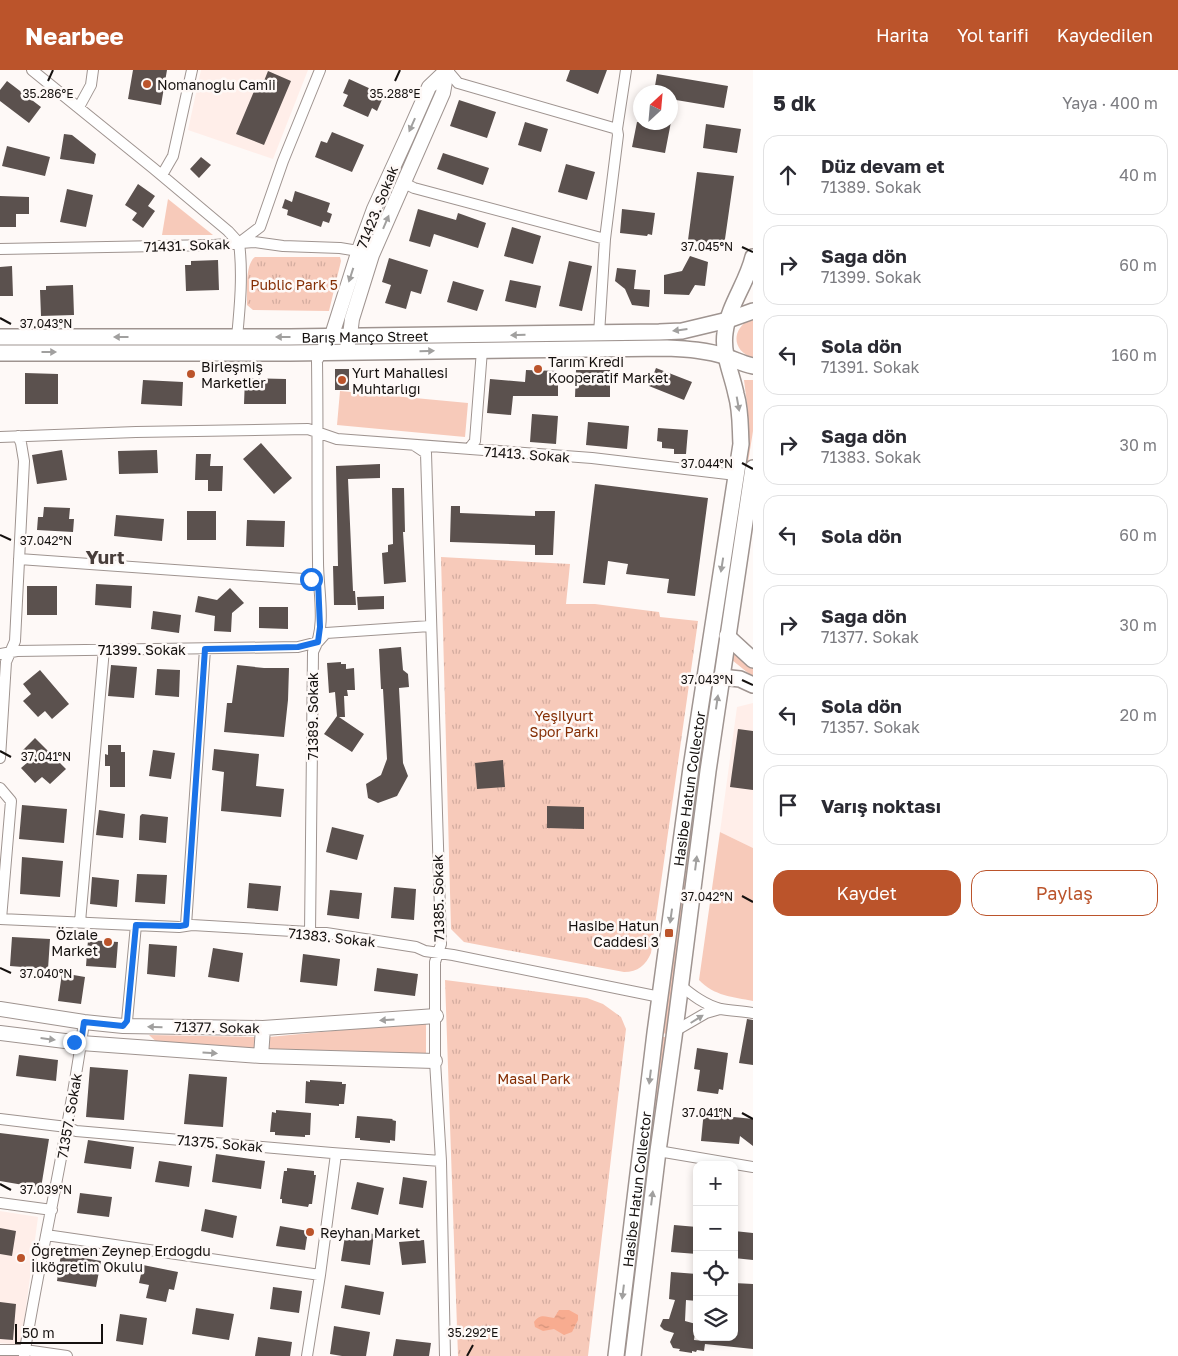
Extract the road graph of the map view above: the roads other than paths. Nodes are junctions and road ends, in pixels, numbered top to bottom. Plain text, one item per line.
1 (32, 70) edge
2 (92, 70) edge
3 (192, 70) edge
4 (320, 70) edge
5 (447, 70) edge
6 (626, 70) edge
7 (79, 107) junction
8 (617, 128) junction
9 (162, 175) junction
10 (404, 183) junction
11 (605, 239) junction
12 (239, 243) junction
13 (0, 249) edge
14 (366, 253) junction
15 (753, 257) edge
16 (753, 311) edge
17 (728, 320) junction
18 (599, 334) junction
19 (0, 337) edge
20 (237, 337) junction
21 (342, 341) junction
22 (482, 350) junction
23 (0, 352) edge
24 (322, 352) junction
25 (726, 357) junction
26 (753, 366) edge
27 (318, 432) junction
28 (18, 436) junction
29 (0, 437) edge
30 (414, 445) junction
31 (469, 449) junction
32 (753, 468) edge
33 (736, 474) junction
34 (18, 559) junction
35 (318, 580) junction
36 (430, 626) junction
37 (727, 636) junction
38 (318, 642) junction
39 (104, 649) junction
40 (205, 649) junction
41 (5, 653) edge
42 (753, 660) edge
43 (721, 677) junction
44 (753, 685) edge
45 (0, 758) edge
46 (0, 788) edge
47 (1, 919) edge
48 (80, 922) junction
49 (136, 925) junction
50 (186, 925) junction
51 (310, 933) junction
52 (438, 953) junction
53 (680, 985) junction
54 (660, 998) junction
55 (0, 1009) edge
56 (720, 1009) junction
57 (753, 1013) edge
58 (436, 1016) junction
59 (84, 1022) junction
60 (123, 1026) junction
61 (263, 1028) junction
62 (675, 1031) junction
63 (0, 1033) edge
64 (81, 1043) junction
65 (261, 1056) junction
66 (435, 1061) junction
67 (0, 1119) edge
68 (67, 1127) junction
69 (658, 1151) junction
70 (336, 1154) junction
71 (441, 1161) junction
72 (753, 1167) edge
73 (0, 1203) edge
74 (52, 1210) junction
75 (46, 1235) junction
76 (320, 1275) junction
77 (0, 1350) edge
78 (25, 1353) edge
79 (67, 1356) edge
80 (308, 1356) edge
81 (445, 1356) edge
82 (616, 1356) edge
83 (633, 1356) edge

1 - 7 street
2 - 7 street
3 - 9 street
4 - 12 street
5 - 8 street
5 - 10 street, 71423. Sokak
5 -> 14 street, 71423. Sokak
6 - 8 street
7 - 9 street
8 - 11 street
9 - 12 street
10 - 11 street
14 -> 10 street, 71423. Sokak
11 - 18 street
12 - 13 street, 71431. Sokak
12 - 14 street, 71431. Sokak
12 - 20 street
14 - 21 street, 71423. Sokak
15 - 17 main road, Hasibe Hatun Collector
16 - 17 main road, Barış Manço Street
17 -> 18 main road, Barış Manço Street
17 - 25 main road, Hasibe Hatun Collector
18 -> 21 main road, Barış Manço Street
20 -> 19 main road, Barış Manço Street
21 -> 20 main road, Barış Manço Street
21 -> 22 main road, Barış Manço Street
21 - 24 main road, Barış Manço Street
22 - 25 main road, Barış Manço Street
22 - 31 street
23 -> 24 main road, Barış Manço Street
24 - 27 street, 71389. Sokak
25 - 26 main road, Barış Manço Street
25 -> 33 main road, Hasibe Hatun Collector
27 - 28 street, 71413. Sokak
27 - 30 street, 71413. Sokak
27 - 35 street, 71389. Sokak
28 - 29 street, 71413. Sokak
28 - 34 street
30 - 31 street, 71413. Sokak
30 - 36 street, 71385. Sokak
31 - 33 street, 71413. Sokak
32 - 37 main road, Hasibe Hatun Collector
33 -> 54 main road, Hasibe Hatun Collector
34 - 35 street
34 - 41 street
35 - 38 street, 71389. Sokak
36 - 38 street, 71399. Sokak
36 - 52 street, 71385. Sokak
37 - 42 main road
37 - 43 main road, Hasibe Hatun Collector
38 - 40 street, 71399. Sokak
38 - 51 street, 71389. Sokak
39 - 40 street, 71399. Sokak
39 - 41 street, 71399. Sokak
39 - 48 street
40 - 50 street
41 - 45 street
43 - 44 main road
53 -> 43 main road, Hasibe Hatun Collector
46 - 47 street
47 - 48 street, 71383. Sokak
48 - 49 street, 71383. Sokak
49 - 50 street, 71383. Sokak
49 - 60 street
50 - 51 street, 71383. Sokak
51 - 52 street, 71383. Sokak
52 - 54 street, 71383. Sokak
52 - 58 street, 71385. Sokak
53 - 56 street
53 - 62 main road, Hasibe Hatun Collector
54 -> 82 main road, Hasibe Hatun Collector
55 - 59 street, 71377. Sokak
56 - 57 street
62 -> 56 street
58 -> 61 street, 71377. Sokak
58 - 66 street, 71385. Sokak
59 - 60 street, 71377. Sokak
59 - 64 street, 71357. Sokak
61 -> 60 street, 71377. Sokak
61 - 65 street
62 - 69 main road, Hasibe Hatun Collector
63 -> 64 street, 71377. Sokak
64 -> 65 street, 71377. Sokak
64 - 68 street, 71357. Sokak
65 - 66 street, 71377. Sokak
66 - 71 street, 71385. Sokak
67 - 68 street, 71375. Sokak
68 - 70 street, 71375. Sokak
68 - 74 street, 71357. Sokak
69 - 72 street
83 -> 69 main road, Hasibe Hatun Collector
70 - 71 street, 71375. Sokak
70 - 76 street
71 - 81 street, 71385. Sokak
73 - 74 street
74 - 75 street, 71357. Sokak
75 - 76 street
75 - 78 street, 71357. Sokak
76 - 80 street
77 - 78 street
78 - 79 street

